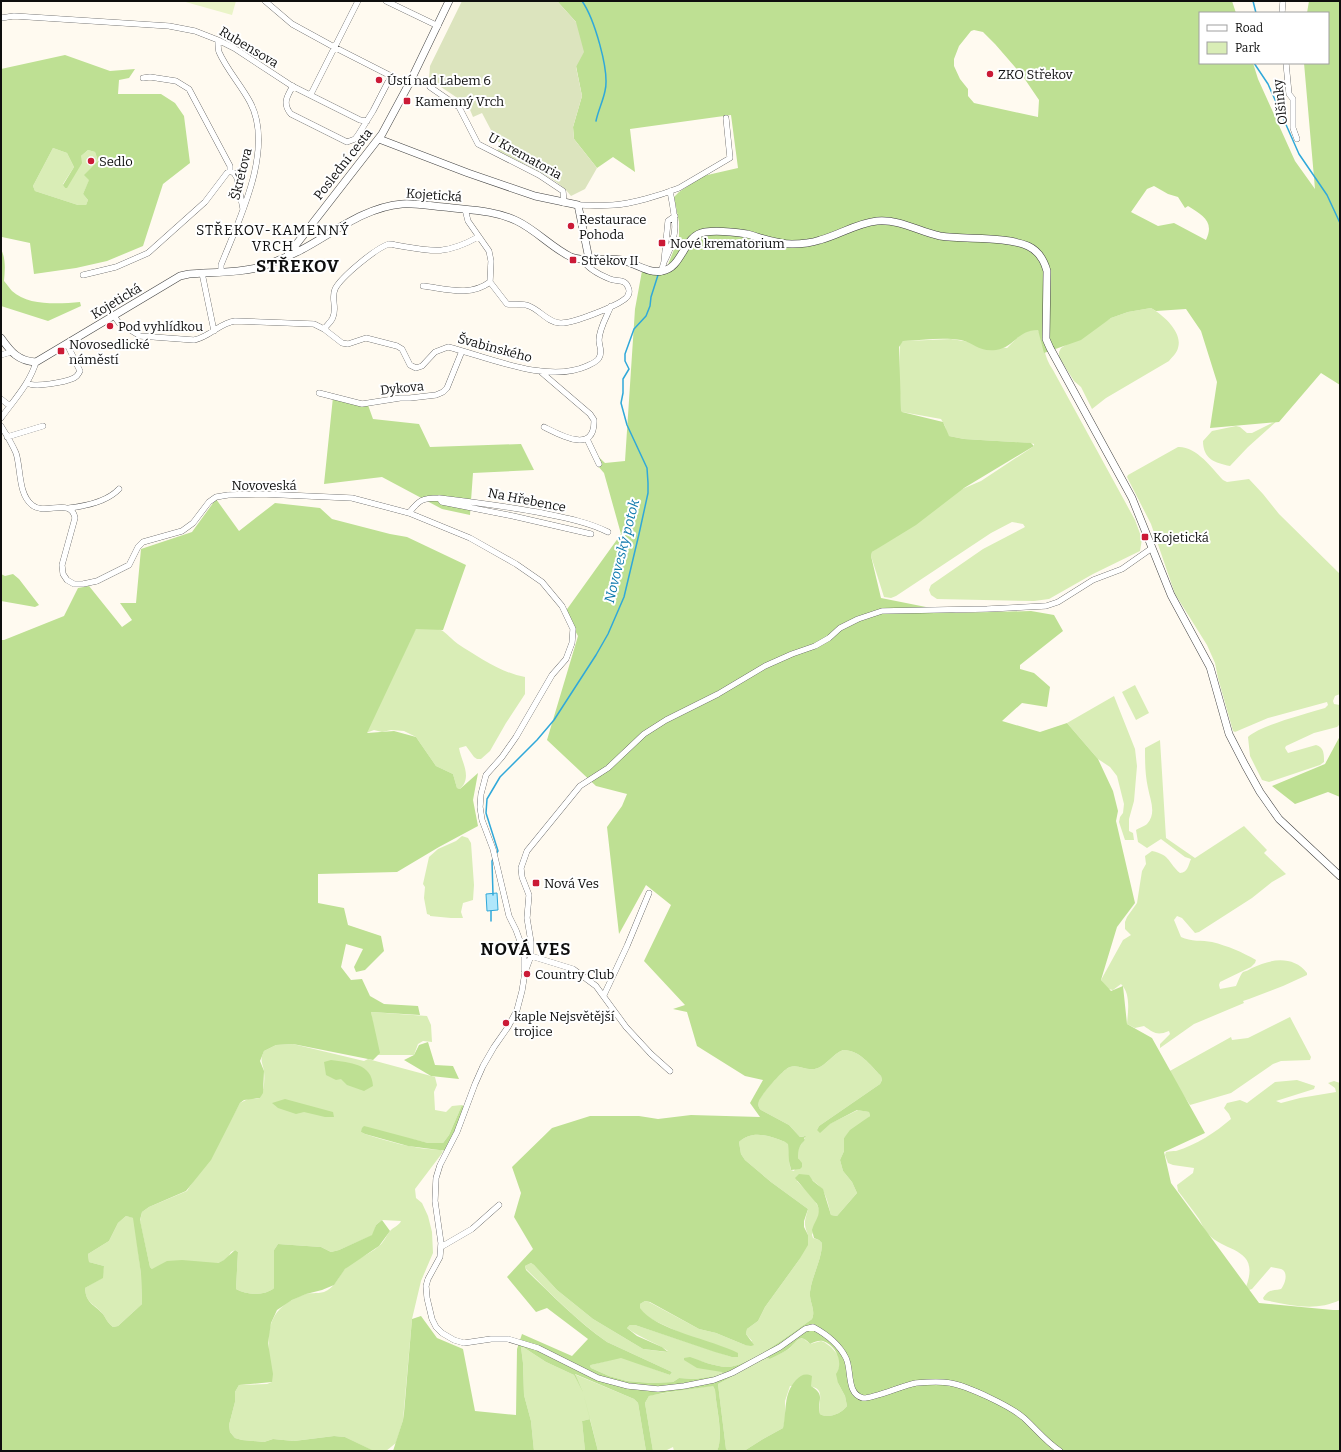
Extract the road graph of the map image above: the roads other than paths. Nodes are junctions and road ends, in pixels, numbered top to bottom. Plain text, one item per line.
1 (265, 1) edge
2 (358, 1) edge
3 (386, 1) edge
4 (449, 1) edge
5 (1283, 1) edge
6 (1282, 12) edge
7 (1, 18) edge
8 (438, 26) junction
9 (218, 40) junction
10 (334, 47) junction
11 (1286, 64) edge
12 (143, 78) dead end
13 (293, 86) junction
14 (430, 87) dead end
15 (310, 94) junction
16 (726, 118) dead end
17 (367, 121) junction
18 (379, 139) junction
19 (1297, 139) dead end
20 (230, 171) junction
21 (670, 191) junction
22 (564, 203) junction
23 (578, 205) junction
24 (466, 209) junction
25 (243, 210) junction
26 (675, 216) junction
27 (478, 237) junction
28 (286, 256) junction
29 (586, 260) junction
30 (664, 262) junction
31 (221, 272) junction
32 (661, 272) junction
33 (202, 273) junction
34 (83, 275) dead end
35 (490, 282) junction
36 (423, 286) dead end
37 (611, 306) junction
38 (114, 316) junction
39 (324, 329) junction
40 (214, 331) junction
41 (1, 338) edge
42 (67, 344) junction
43 (462, 351) junction
44 (11, 352) junction
45 (1, 355) edge
46 (36, 362) junction
47 (541, 372) junction
48 (27, 383) junction
49 (319, 393) dead end
50 (1, 399) edge
51 (10, 406) junction
52 (1, 418) edge
53 (1, 426) edge
54 (43, 426) dead end
55 (544, 427) dead end
56 (7, 437) junction
57 (587, 439) junction
58 (599, 464) dead end
59 (119, 489) dead end
60 (439, 498) junction
61 (70, 508) junction
62 (409, 513) junction
63 (608, 532) dead end
64 (591, 534) dead end
65 (1152, 548) junction
66 (1340, 876) edge
67 (649, 893) dead end
68 (531, 956) junction
69 (525, 972) junction
70 (604, 995) junction
71 (670, 1071) dead end
72 (499, 1205) dead end
73 (441, 1247) junction
74 (1060, 1451) edge

1 - 10 street
2 - 10 street
3 - 8 street
4 - 8 street, Poslední cesta
5 - 6 street
7 - 9 street, Rubensova
8 - 18 street, Poslední cesta
9 - 13 street, Rubensova
9 - 25 street, Škrétova
10 - 15 street
10 - 17 street
11 - 19 street, Olšinky
12 - 20 street
13 - 15 street, Rubensova
13 - 17 street
14 - 22 street, U Krematoria
15 - 17 street, Rubensova
16 - 21 street
18 - 22 street
18 - 28 street, Poslední cesta
20 - 25 street
20 - 34 street
21 - 23 street
21 - 26 street
22 - 23 street
23 - 29 street
24 - 27 street
24 - 28 street, Kojetická
24 - 29 street, Kojetická
25 - 31 street, Škrétova
26 - 30 street
26 - 30 street
27 - 35 street
27 - 39 street
28 - 31 street, Kojetická
29 - 32 street, Kojetická
29 - 37 street
30 - 32 street
31 - 33 street, Kojetická
32 - 65 street
33 - 38 street, Kojetická
33 - 40 street
35 - 36 street
35 - 37 street
37 - 47 street, Švabinského
38 - 40 street, Švabinského
38 - 42 street, Kojetická
39 - 40 street, Švabinského
39 - 43 street, Švabinského
41 - 44 street
42 - 46 street
42 - 48 street
43 - 47 street, Švabinského
43 - 49 street, Dykova
44 - 45 street
44 - 46 street
46 - 48 street
47 - 57 street
48 - 51 street
50 - 51 street
51 - 52 street
53 - 56 street
54 - 56 street
55 - 57 street
56 - 61 street
57 - 58 street
59 - 61 street
60 - 62 street, Na Hřebence
60 - 63 street, Na Hřebence
60 - 64 street, Na Hřebence
61 - 62 street, Novoveská
62 - 69 street, Novoveská
65 - 66 street
65 - 68 street
67 - 70 street
68 - 69 street
68 - 70 street
69 - 73 street
70 - 71 street
72 - 73 street
73 - 74 street

